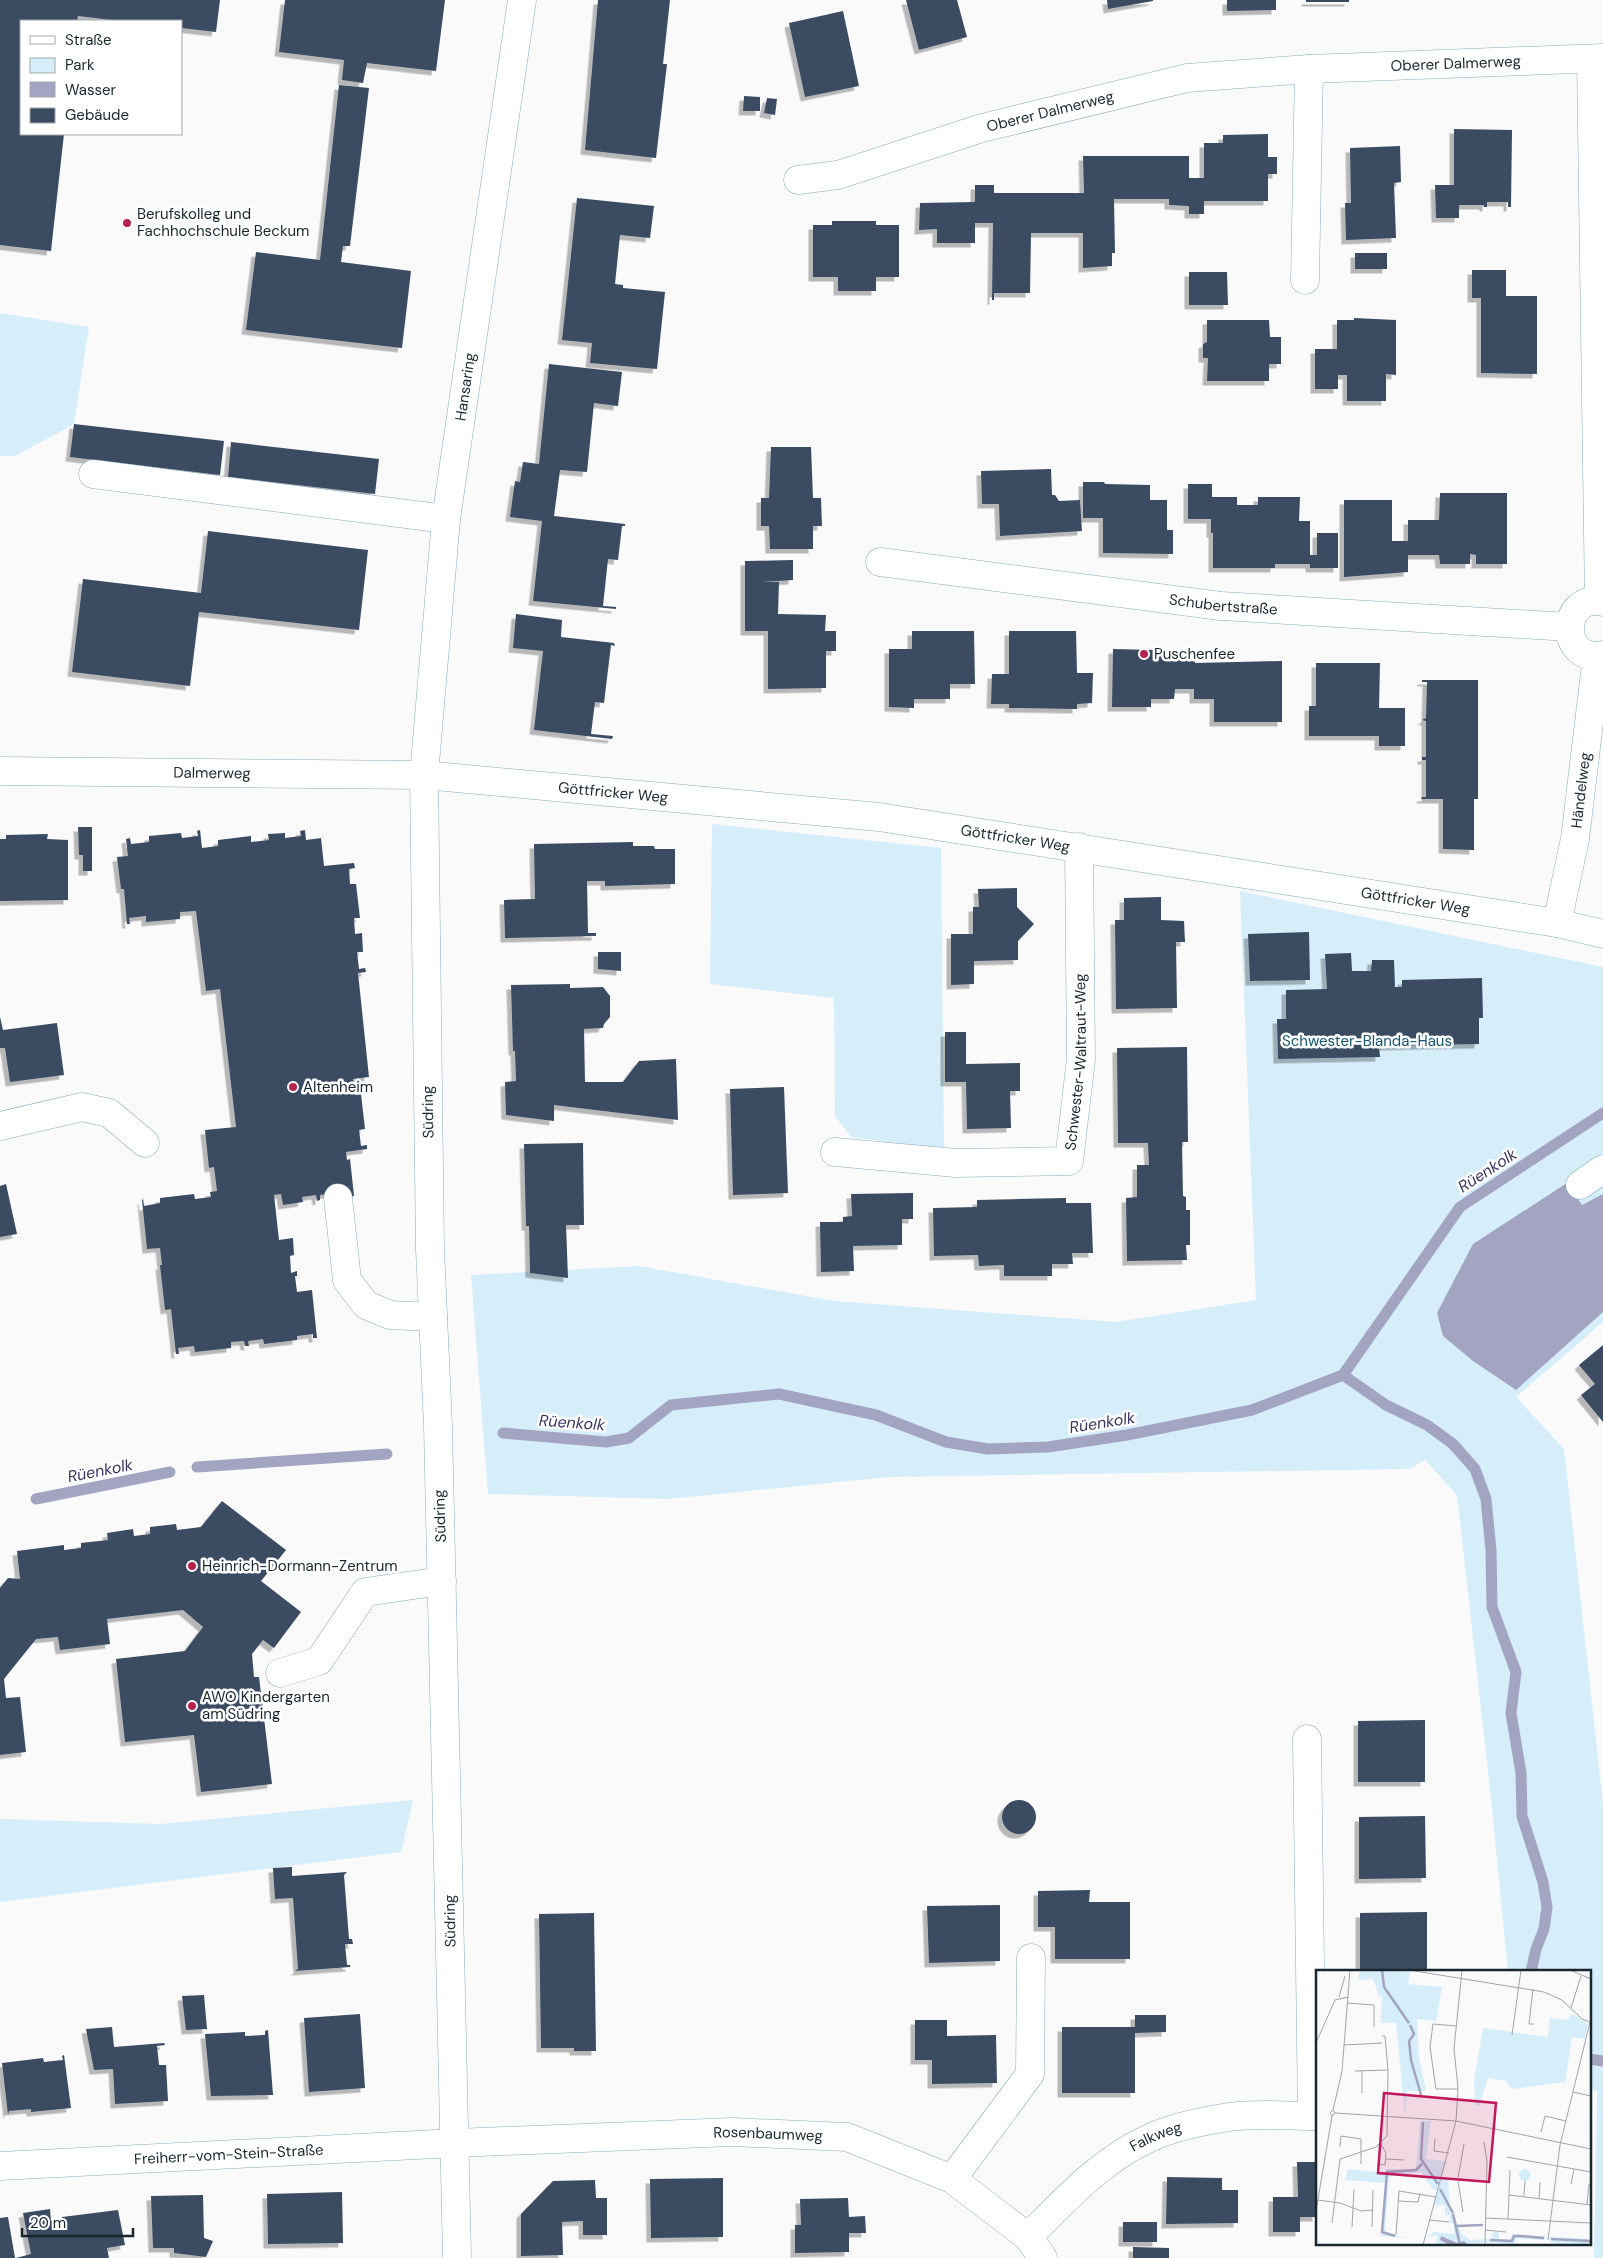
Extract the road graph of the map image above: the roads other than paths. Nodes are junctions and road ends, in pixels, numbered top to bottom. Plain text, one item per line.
1 (522, 0) edge
2 (1597, 59) edge
3 (1309, 69) junction
4 (798, 180) dead end
5 (1305, 280) dead end
6 (93, 474) dead end
7 (446, 519) junction
8 (880, 562) dead end
9 (1601, 601) edge
10 (1569, 627) junction
11 (1600, 656) edge
12 (0, 771) edge
13 (424, 775) junction
14 (1080, 847) junction
15 (1558, 924) junction
16 (1603, 934) edge
17 (0, 1126) edge
18 (145, 1143) dead end
19 (835, 1152) dead end
20 (1603, 1169) edge
21 (1580, 1185) dead end
22 (338, 1198) dead end
23 (433, 1317) junction
24 (442, 1581) junction
25 (280, 1674) dead end
26 (1307, 1739) dead end
27 (1031, 1958) dead end
28 (1315, 2116) edge
29 (456, 2142) junction
30 (0, 2166) edge
31 (952, 2179) junction
32 (1035, 2248) edge
33 (457, 2258) edge

1 - 7 street, Hansaring
2 - 3 street, Oberer Dalmerweg
2 - 9 street
3 - 4 street, Oberer Dalmerweg
3 - 5 street
6 - 7 street
7 - 13 street, Hansaring
8 - 10 street, Schubertstraße
9 - 10 street
10 - 11 street
11 - 15 street, Händelweg
12 - 13 street, Dalmerweg
13 - 14 street, Göttfricker Weg
13 - 23 street, Südring
14 - 15 street, Göttfricker Weg
14 - 19 street, Schwester-Waltraut-Weg
15 - 16 street, Göttfricker Weg
17 - 18 street
20 - 21 street
22 - 23 street
23 - 24 street, Südring
24 - 25 street
24 - 29 street, Südring
26 - 28 street
27 - 31 street
28 - 32 street, Falkweg
29 - 30 street, Freiherr-vom-Stein-Straße
29 - 31 street, Rosenbaumweg
29 - 33 street, Südring
31 - 32 street, Rosenbaumweg

